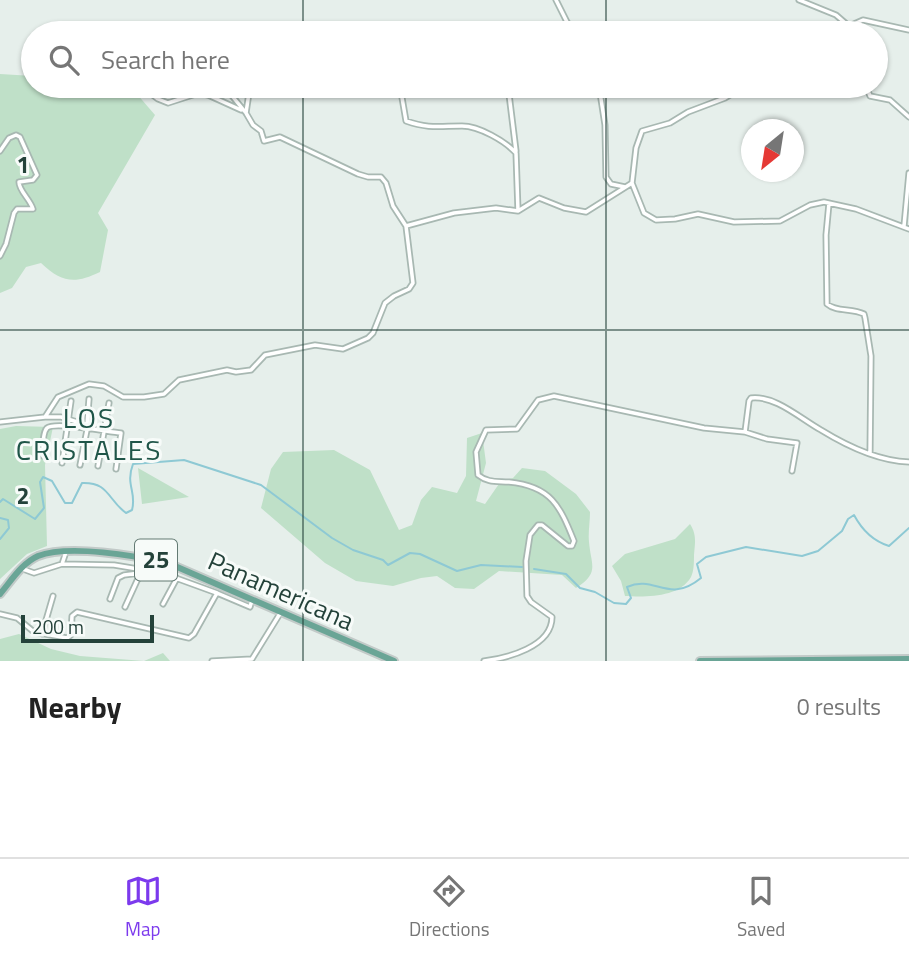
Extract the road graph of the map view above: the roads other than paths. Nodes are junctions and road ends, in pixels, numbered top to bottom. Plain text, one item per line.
1 (556, 0) edge
2 (799, 0) edge
3 (566, 21) edge
4 (844, 21) edge
5 (888, 25) edge
6 (909, 30) edge
7 (157, 98) edge
8 (182, 98) edge
9 (216, 98) edge
10 (234, 98) edge
11 (248, 98) edge
12 (401, 98) edge
13 (509, 98) edge
14 (602, 98) edge
15 (723, 98) edge
16 (880, 98) edge
17 (246, 113) junction
18 (909, 117) edge
19 (0, 151) edge
20 (516, 153) junction
21 (909, 173) edge
22 (632, 183) junction
23 (628, 187) junction
24 (829, 203) junction
25 (518, 211) junction
26 (406, 226) junction
27 (906, 228) edge
28 (0, 257) edge
29 (89, 399) dead end
30 (71, 401) dead end
31 (109, 402) dead end
32 (45, 416) junction
33 (0, 422) edge
34 (68, 422) junction
35 (87, 430) junction
36 (104, 432) junction
37 (745, 432) junction
38 (870, 454) junction
39 (43, 456) dead end
40 (909, 462) edge
41 (62, 463) dead end
42 (80, 465) dead end
43 (98, 466) dead end
44 (116, 469) dead end
45 (792, 471) dead end
46 (66, 552) junction
47 (62, 564) junction
48 (22, 568) junction
49 (141, 572) junction
50 (177, 578) junction
51 (217, 593) junction
52 (0, 594) edge
53 (53, 596) dead end
54 (253, 598) junction
55 (110, 599) dead end
56 (163, 604) dead end
57 (125, 607) dead end
58 (281, 611) junction
59 (0, 614) edge
60 (42, 634) junction
61 (909, 659) edge
62 (235, 660) edge
63 (212, 661) edge
64 (394, 661) edge
65 (485, 661) edge
66 (700, 661) edge

1 - 3 street
2 - 4 street
5 - 6 street
7 - 8 street
9 - 17 street
10 - 17 street
11 - 17 street
12 - 20 street
13 - 20 street
14 - 23 street
15 - 22 street
16 - 18 street
17 - 26 street
19 - 28 street
20 - 25 street
21 - 27 street
22 - 23 street
22 - 24 street
23 - 25 street
24 - 27 street
24 - 38 street
25 - 26 street
26 - 32 street
29 - 34 street
30 - 34 street
31 - 36 street
32 - 33 street
32 - 34 street
34 - 35 street
34 - 39 street
34 - 41 street
35 - 36 street
35 - 42 street
36 - 43 street
36 - 44 street
37 - 38 street
37 - 45 street
37 - 65 street
38 - 40 street
46 - 47 street
46 - 48 main road, Panamericana / 25
46 - 54 main road, Panamericana / 25
47 - 48 street
47 - 49 street
48 - 52 main road, Panamericana / 25
49 - 50 street
49 - 55 street
49 - 57 street
50 - 51 street
50 - 56 street
51 - 54 street
51 - 60 street
53 - 60 street
54 - 58 main road, Panamericana / 25
58 - 62 street
58 - 64 main road, Panamericana / 25
59 - 60 street
61 - 66 main road
62 - 63 street

